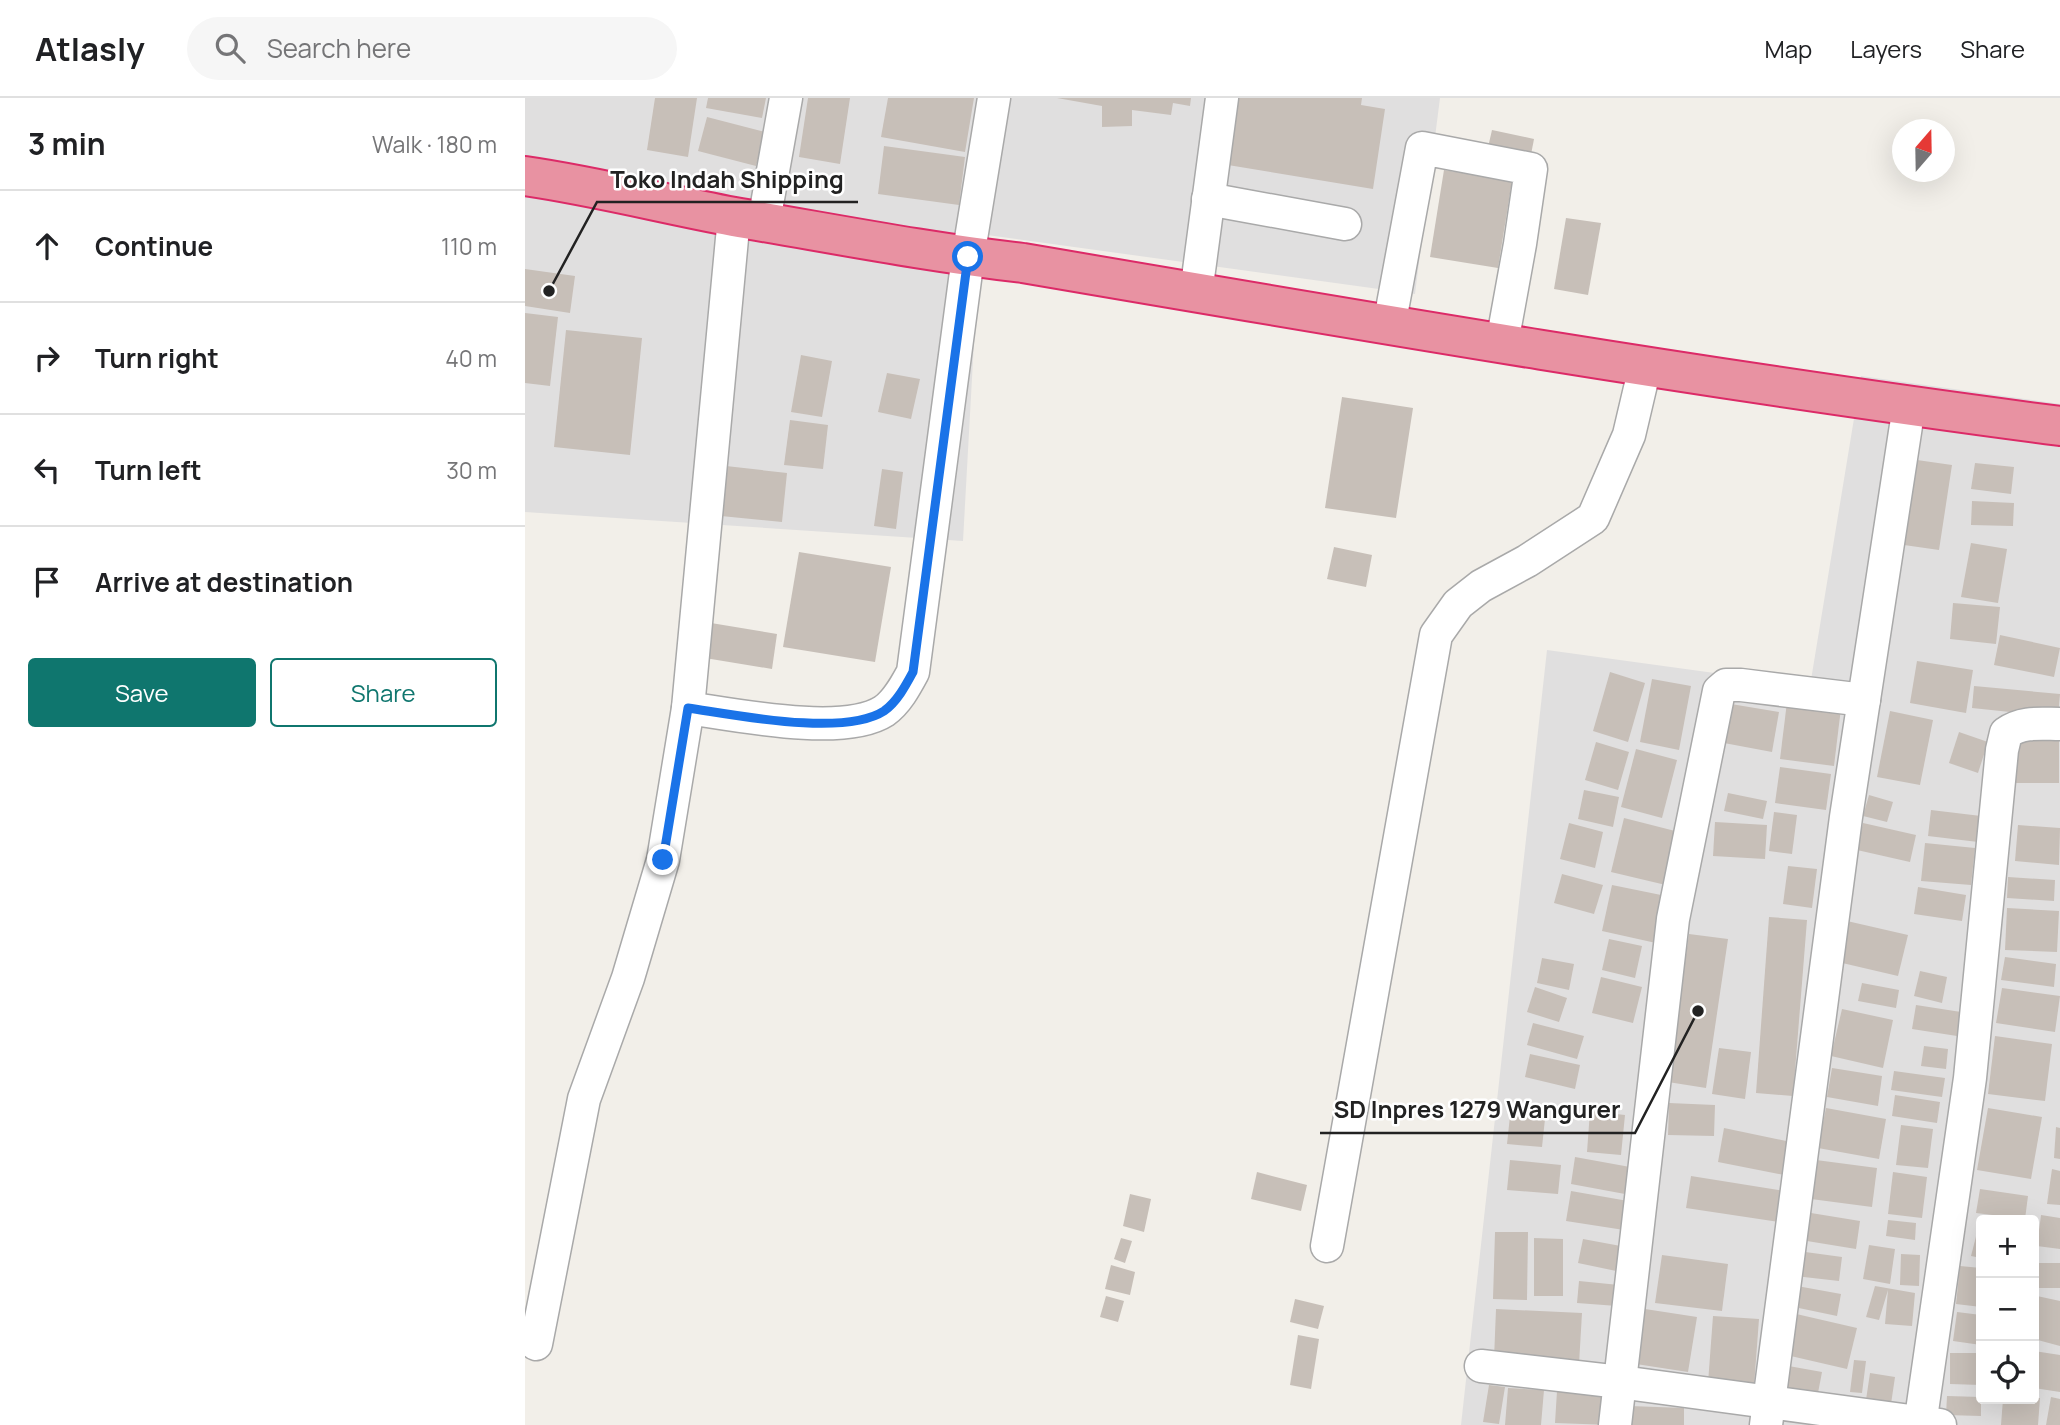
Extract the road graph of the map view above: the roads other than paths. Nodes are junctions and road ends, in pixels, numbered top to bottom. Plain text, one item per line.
1 (786, 98) edge
2 (994, 98) edge
3 (1222, 98) edge
4 (525, 176) edge
5 (1208, 199) junction
6 (749, 219) junction
7 (1345, 224) dead end
8 (968, 257) junction
9 (1196, 293) junction
10 (1389, 326) junction
11 (1502, 343) junction
12 (1645, 367) junction
13 (1909, 406) junction
14 (2060, 426) edge
15 (1864, 700) junction
16 (688, 708) junction
17 (2060, 724) edge
18 (1327, 1247) dead end
19 (536, 1344) dead end
20 (1481, 1366) dead end
21 (1620, 1382) junction
22 (1767, 1414) edge
23 (1927, 1424) edge
24 (1615, 1425) edge

1 - 6 street
2 - 8 street
3 - 5 street
4 - 6 highway
5 - 7 street
5 - 9 street
6 - 8 highway
6 - 16 street
8 - 9 highway
8 - 16 street
9 - 10 highway
10 - 11 highway
10 - 11 street
11 - 12 highway
12 - 13 highway
12 - 18 street
13 - 14 highway
13 - 15 street
15 - 21 street
15 - 22 street
16 - 19 street
17 - 23 street
20 - 21 street
21 - 22 street
21 - 24 street
22 - 23 street

